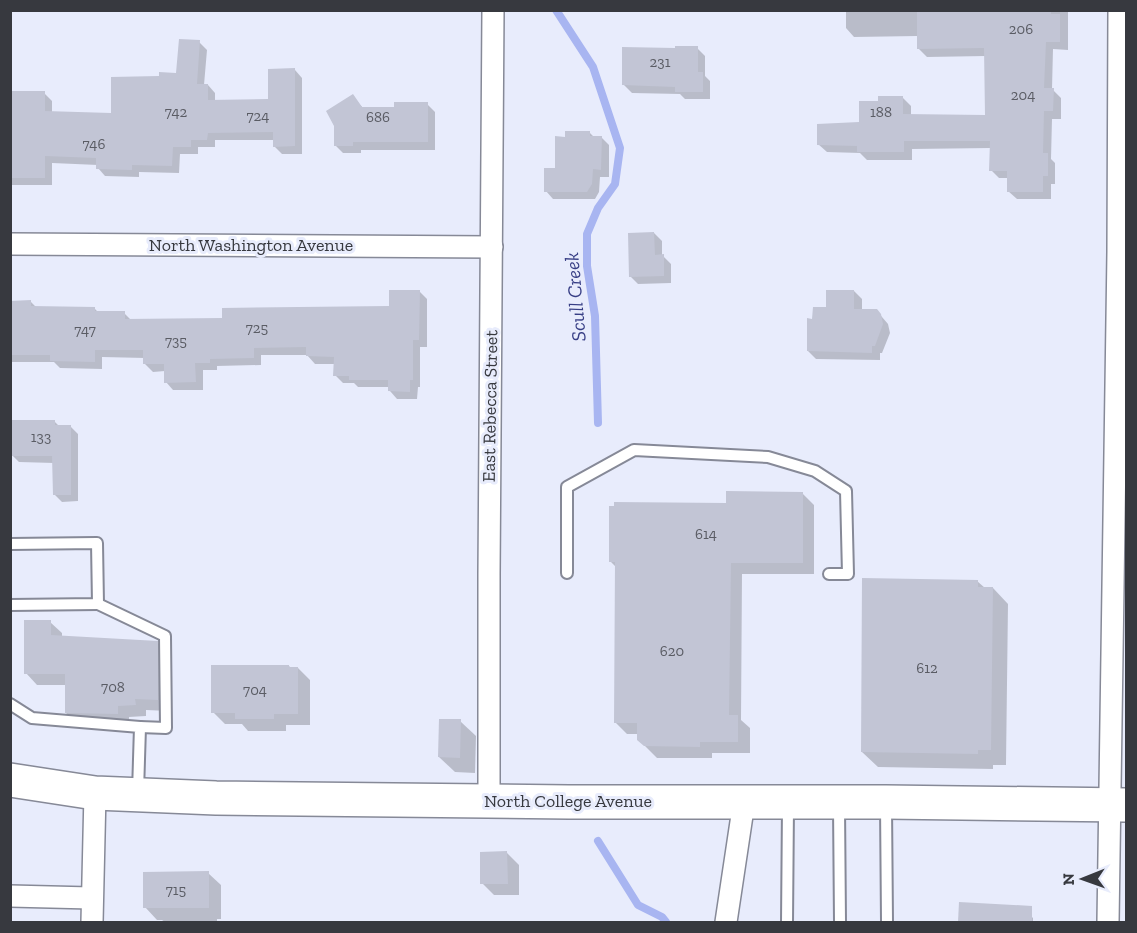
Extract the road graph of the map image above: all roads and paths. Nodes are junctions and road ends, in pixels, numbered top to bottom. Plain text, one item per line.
1 (493, 10) edge
2 (1119, 10) edge
3 (10, 244) edge
4 (492, 247) junction
5 (1122, 252) edge
6 (10, 544) edge
7 (567, 573) dead end
8 (829, 574) dead end
9 (10, 604) edge
10 (98, 604) junction
11 (10, 704) edge
12 (140, 727) junction
13 (10, 780) edge
14 (95, 793) junction
15 (138, 795) junction
16 (489, 801) junction
17 (744, 802) junction
18 (788, 802) junction
19 (886, 802) junction
20 (839, 803) junction
21 (1118, 805) edge
22 (10, 896) edge
23 (91, 898) junction
24 (92, 922) edge
25 (726, 922) edge
26 (788, 922) edge
27 (840, 922) edge
28 (886, 922) edge
29 (1108, 922) edge

1 - 4 street, East Rebecca Street
2 - 5 street
3 - 4 street, North Washington Avenue
4 - 16 street, East Rebecca Street
5 - 21 street
6 - 10 lane
7 - 8 lane
9 - 10 lane
10 - 12 lane
11 - 12 lane
12 - 15 lane
13 - 14 main road, North College Avenue
14 - 15 main road, North College Avenue
14 - 23 street
15 - 16 main road, North College Avenue
16 - 17 main road, North College Avenue
17 - 18 main road, North College Avenue
17 - 25 street
18 - 20 main road, North College Avenue
18 - 26 lane
19 - 20 main road, North College Avenue
19 - 21 main road, North College Avenue
19 - 28 lane
20 - 27 lane
21 - 29 street
22 - 23 street
23 - 24 street

